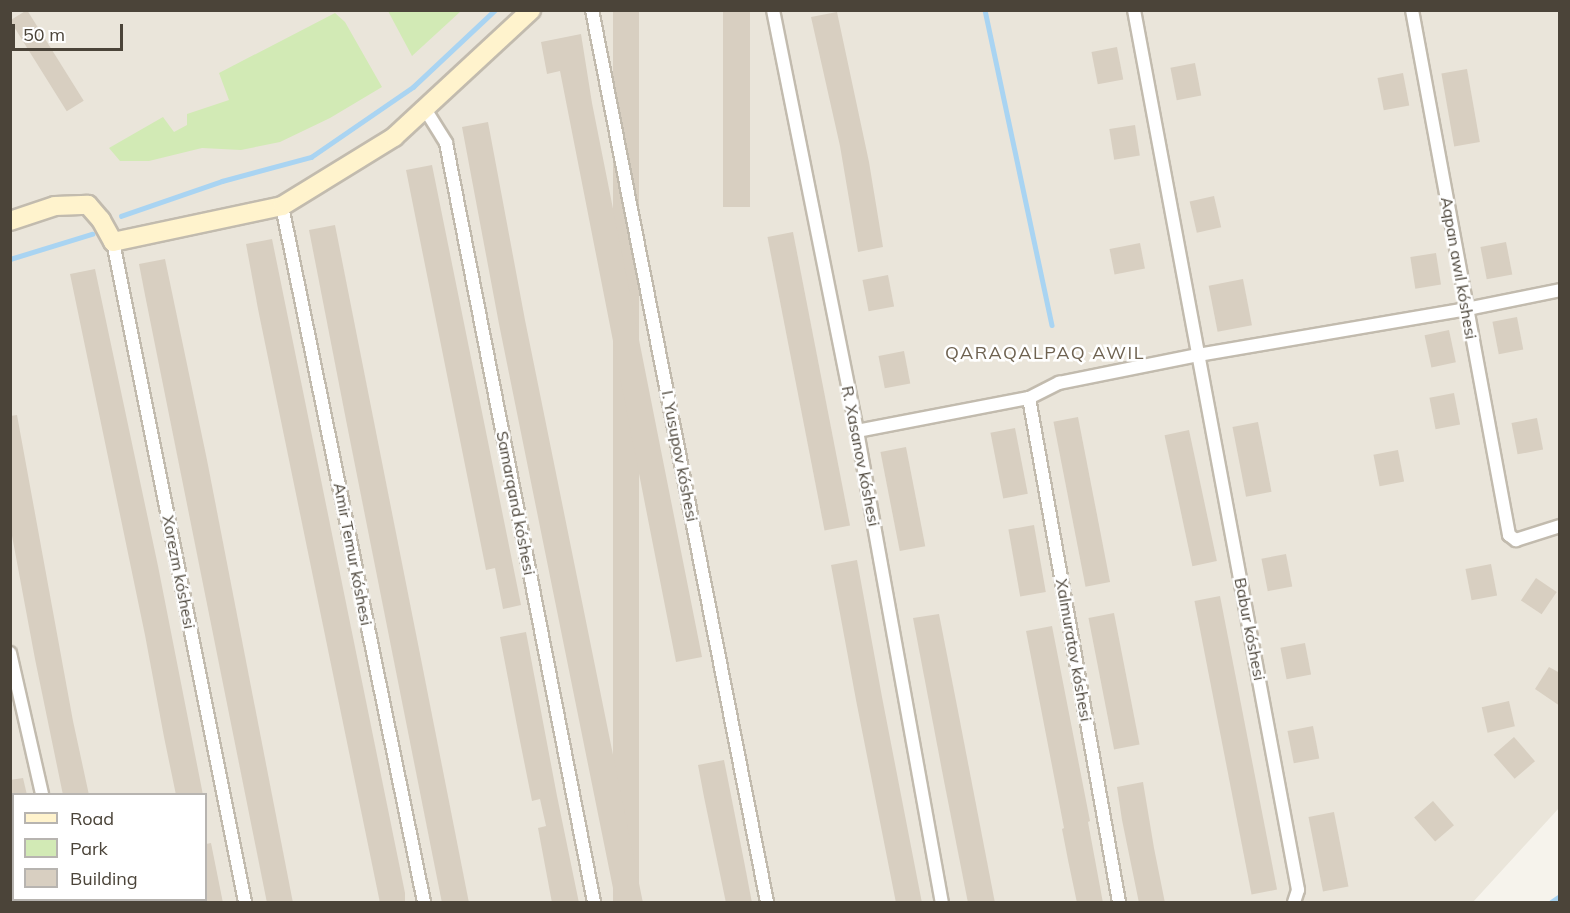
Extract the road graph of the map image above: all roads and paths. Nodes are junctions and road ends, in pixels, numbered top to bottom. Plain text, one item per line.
1 (531, 10) edge
2 (592, 10) edge
3 (773, 10) edge
4 (1134, 10) edge
5 (1412, 10) edge
6 (425, 109) junction
7 (282, 206) junction
8 (10, 221) edge
9 (113, 242) junction
10 (1560, 290) edge
11 (1467, 309) junction
12 (1198, 355) junction
13 (1029, 398) junction
14 (857, 431) junction
15 (1560, 526) edge
16 (10, 652) edge
17 (42, 793) edge
18 (245, 903) edge
19 (423, 903) edge
20 (594, 903) edge
21 (767, 903) edge
22 (942, 903) edge
23 (1119, 903) edge
24 (1294, 903) edge

1 - 6 street
2 - 21 street, I. Yusupov kóshesi
3 - 14 street, R. Xasanov kóshesi
4 - 12 street
5 - 11 street, Aqpan awıl kóshesi
6 - 7 street
6 - 20 street, Samarqand kóshesi
7 - 9 street
7 - 19 street, Amir Temur kóshesi
8 - 9 street
9 - 18 street, Xorezm kóshesi
10 - 11 street
11 - 12 street
11 - 15 street, Aqpan awıl kóshesi
12 - 13 street
12 - 24 street, Babur kóshesi
13 - 14 street
13 - 23 street, Xalmuratov kóshesi
14 - 22 street, R. Xasanov kóshesi
16 - 17 street

